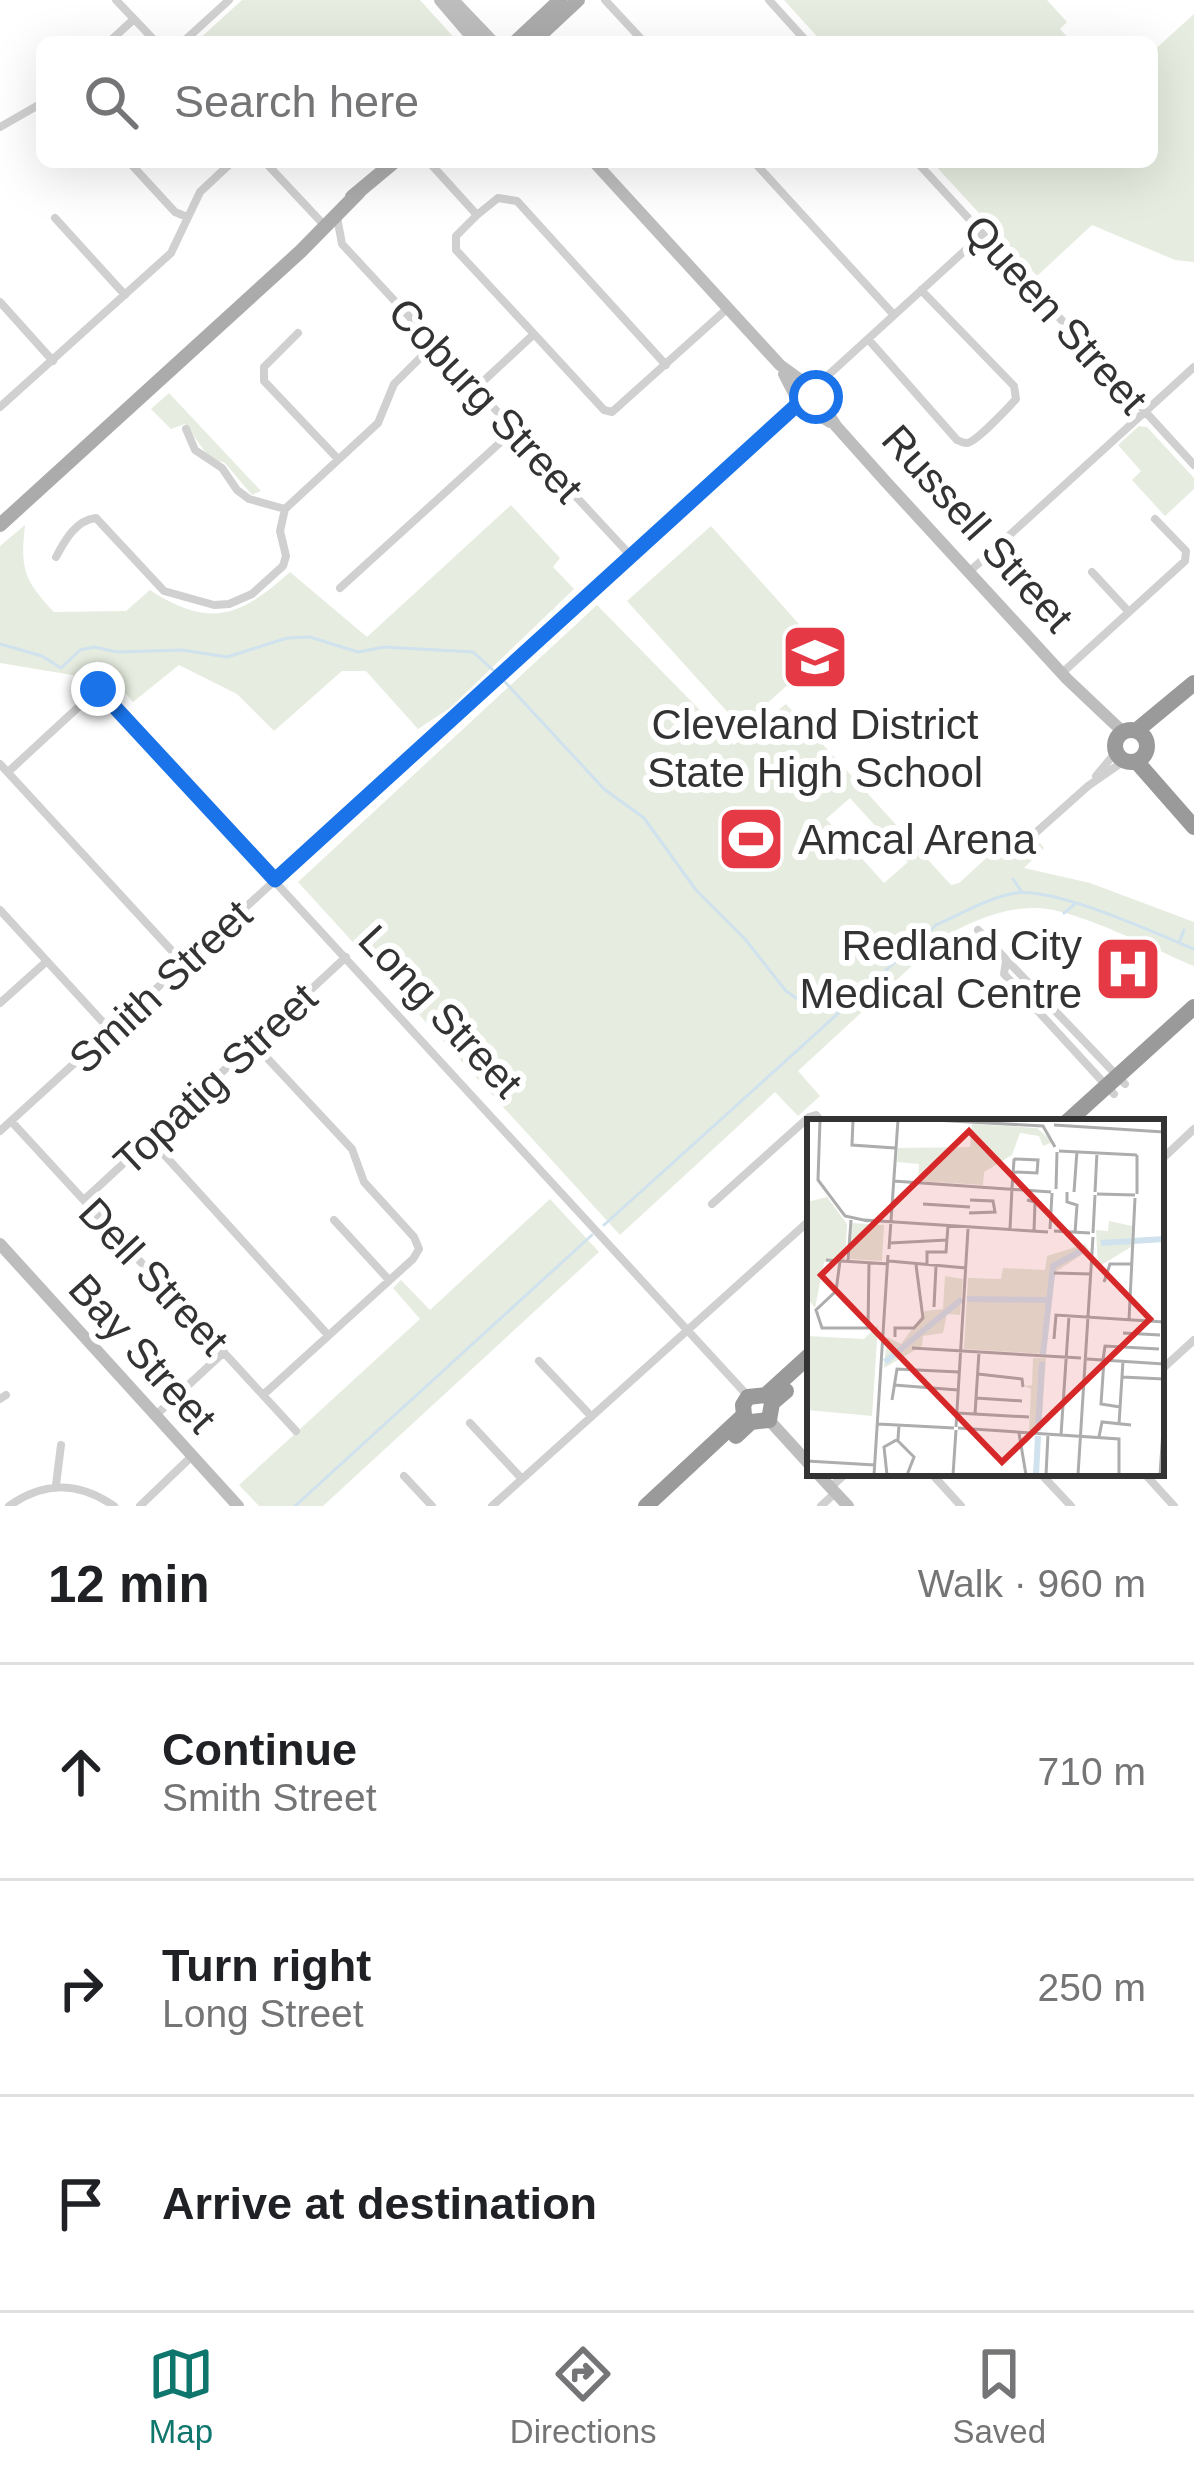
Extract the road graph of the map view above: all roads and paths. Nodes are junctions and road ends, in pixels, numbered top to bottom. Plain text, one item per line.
1 (116, 0) edge
2 (229, 0) edge
3 (440, 0) edge
4 (453, 0) edge
5 (560, 0) edge
6 (578, 0) edge
7 (605, 0) edge
8 (769, 0) edge
9 (134, 19) junction
10 (116, 36) edge
11 (150, 36) edge
12 (190, 36) edge
13 (471, 36) edge
14 (487, 36) edge
15 (521, 36) edge
16 (539, 36) edge
17 (638, 36) edge
18 (802, 36) edge
19 (36, 107) edge
20 (0, 127) edge
21 (134, 168) edge
22 (226, 168) edge
23 (271, 168) edge
24 (386, 168) edge
25 (434, 168) edge
26 (600, 168) edge
27 (759, 168) edge
28 (922, 168) edge
29 (308, 208) junction
30 (477, 215) junction
31 (187, 217) junction
32 (55, 218) dead end
33 (326, 224) junction
34 (982, 235) junction
35 (342, 244) junction
36 (921, 290) junction
37 (124, 295) junction
38 (0, 302) edge
39 (728, 308) junction
40 (894, 315) junction
41 (298, 333) dead end
42 (534, 334) junction
43 (868, 339) junction
44 (434, 344) junction
45 (52, 361) junction
46 (666, 365) junction
47 (1194, 367) edge
48 (476, 388) junction
49 (806, 396) junction
50 (0, 406) edge
51 (1144, 411) junction
52 (186, 429) dead end
53 (514, 430) junction
54 (338, 459) junction
55 (1194, 465) edge
56 (285, 509) junction
57 (1155, 519) dead end
58 (0, 525) edge
59 (632, 556) junction
60 (56, 557) dead end
61 (970, 572) junction
62 (1092, 572) dead end
63 (340, 588) dead end
64 (1129, 613) junction
65 (82, 672) dead end
66 (1065, 676) junction
67 (1194, 683) edge
68 (98, 689) junction
69 (1194, 696) edge
70 (1130, 746) junction
71 (0, 764) edge
72 (8, 772) junction
73 (1194, 814) edge
74 (1194, 827) edge
75 (1032, 836) dead end
76 (275, 880) junction
77 (0, 910) edge
78 (978, 930) dead end
79 (346, 957) junction
80 (46, 961) junction
81 (1006, 961) junction
82 (184, 964) junction
83 (1042, 996) junction
84 (0, 1003) edge
85 (1030, 1007) junction
86 (1194, 1007) edge
87 (1194, 1021) edge
88 (111, 1031) junction
89 (254, 1044) junction
90 (1116, 1085) junction
91 (819, 1119) edge
92 (1071, 1119) edge
93 (1087, 1119) edge
94 (11, 1121) junction
95 (1194, 1129) edge
96 (0, 1132) edge
97 (150, 1139) junction
98 (1164, 1157) edge
99 (84, 1200) junction
100 (712, 1204) dead end
101 (334, 1220) dead end
102 (807, 1223) edge
103 (0, 1244) edge
104 (389, 1280) junction
105 (688, 1329) junction
106 (328, 1335) junction
107 (1194, 1340) edge
108 (224, 1352) junction
109 (807, 1358) edge
110 (539, 1361) dead end
111 (1164, 1367) edge
112 (807, 1371) edge
113 (263, 1395) junction
114 (758, 1409) junction
115 (155, 1416) junction
116 (591, 1416) junction
117 (470, 1424) dead end
118 (296, 1431) dead end
119 (61, 1445) dead end
120 (192, 1456) junction
121 (807, 1462) edge
122 (404, 1476) dead end
123 (821, 1476) edge
124 (844, 1476) edge
125 (934, 1476) edge
126 (1043, 1476) edge
127 (1147, 1476) edge
128 (522, 1479) junction
129 (56, 1485) junction
130 (833, 1490) junction
131 (8, 1506) edge
132 (114, 1506) edge
133 (140, 1506) edge
134 (238, 1506) edge
135 (432, 1506) edge
136 (493, 1506) edge
137 (646, 1506) edge
138 (660, 1506) edge
139 (821, 1506) edge
140 (848, 1506) edge
141 (961, 1506) edge
142 (1070, 1506) edge
143 (1174, 1506) edge

1 - 9 street
2 - 12 street
3 - 13 main road
4 - 14 main road
5 - 15 main road
6 - 16 main road
7 - 17 street
8 - 18 street
9 - 10 street
9 - 11 street
19 - 20 street
21 - 31 street
22 - 31 street
23 - 29 street
24 - 33 main road
25 - 30 street
26 - 39 main road, Russell Street
27 - 40 street
28 - 34 street, Queen Street
29 - 33 street
29 - 33 street
30 - 42 street
30 - 46 street
31 - 37 street
32 - 37 street
33 - 35 street
33 - 35 street
33 - 58 main road
34 - 36 street, Smith Street
34 - 51 street, Queen Street
35 - 44 street, Coburg Street
36 - 40 street, Smith Street
36 - 43 street
37 - 45 street
38 - 45 street
39 - 46 street
39 - 49 main road, Russell Street
40 - 43 street, Smith Street
41 - 54 street
42 - 46 street
42 - 48 street
43 - 49 street, Smith Street
44 - 48 street, Coburg Street
44 - 54 street
45 - 50 street
47 - 51 street
48 - 53 street, Coburg Street
49 - 59 street, Smith Street
49 - 61 main road, Russell Street
51 - 55 street, Queen Street
51 - 61 street
52 - 56 street
53 - 59 street, Coburg Street
53 - 63 street
54 - 56 street
56 - 60 street
57 - 64 street
59 - 76 street, Smith Street
61 - 66 main road, Russell Street
62 - 64 street
64 - 66 street
65 - 68 street, Long Street
66 - 70 main road, Russell Street
67 - 70 highway
68 - 72 street
68 - 76 street, Long Street
69 - 70 highway
70 - 73 highway, Russell Street
70 - 74 highway, Russell Street
70 - 75 street
71 - 72 street
72 - 82 street
76 - 79 street, Long Street
76 - 82 street, Smith Street
77 - 80 street
78 - 81 street
79 - 89 street, Topatig Street
79 - 105 street, Long Street
80 - 84 street
80 - 88 street
81 - 83 street
81 - 85 street
82 - 88 street, Smith Street
83 - 85 street
83 - 90 street
85 - 90 street
86 - 90 highway
87 - 90 highway
88 - 94 street, Smith Street
89 - 97 street, Topatig Street
89 - 104 street
90 - 92 highway
90 - 93 highway
91 - 100 street
94 - 96 street, Smith Street
94 - 99 street, Dell Street
95 - 98 street
97 - 99 street, Topatig Street
97 - 106 street
99 - 108 street, Dell Street
101 - 104 street
102 - 105 street
103 - 115 main road, Bay Street
104 - 106 street
105 - 114 street, Long Street
105 - 116 street
106 - 113 street
107 - 111 street
108 - 113 street, Dell Street
108 - 115 street
109 - 114 highway
110 - 116 street
112 - 114 highway
113 - 118 street, Dell Street
114 - 121 main road, Long Street
114 - 137 highway
114 - 138 highway
115 - 120 main road, Bay Street
116 - 128 street
117 - 128 street
119 - 129 street
120 - 133 street
120 - 134 main road, Bay Street
122 - 135 street
123 - 130 main road
124 - 130 street
125 - 141 street
126 - 142 street
127 - 143 street
128 - 136 street
129 - 131 street
129 - 132 street
130 - 139 street
130 - 140 main road

